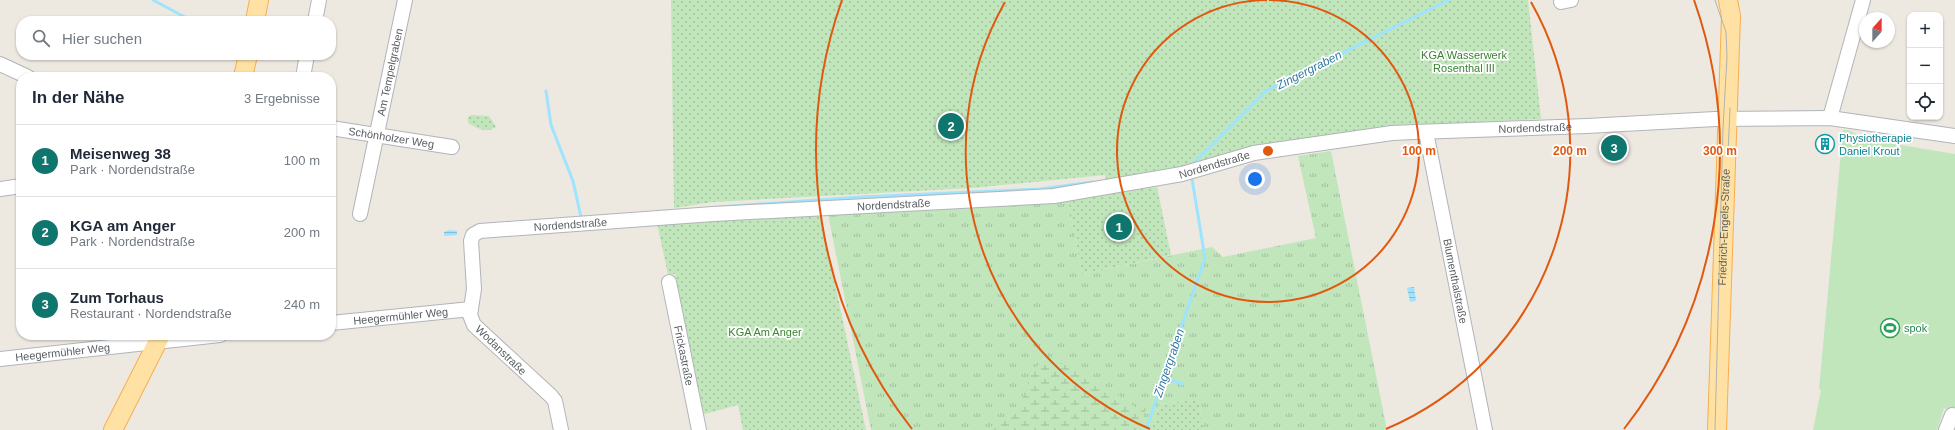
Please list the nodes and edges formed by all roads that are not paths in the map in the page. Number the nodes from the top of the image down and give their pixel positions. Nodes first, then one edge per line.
1 (259, 0) edge
2 (320, 0) edge
3 (405, 0) edge
4 (1728, 0) edge
5 (1863, 0) edge
6 (256, 16) edge
7 (316, 16) edge
8 (247, 60) edge
9 (307, 60) edge
10 (0, 64) edge
11 (17, 72) edge
12 (244, 72) edge
13 (304, 72) edge
14 (1830, 118) junction
15 (1727, 119) junction
16 (336, 129) edge
17 (1426, 132) junction
18 (377, 135) junction
19 (1955, 136) edge
20 (452, 147) dead end
21 (16, 187) edge
22 (0, 189) edge
23 (360, 214) dead end
24 (473, 235) joint
25 (669, 282) dead end
26 (471, 309) junction
27 (336, 322) edge
28 (144, 340) edge
29 (158, 340) edge
30 (0, 359) edge
31 (1953, 416) edge
32 (113, 430) edge
33 (561, 430) edge
34 (699, 430) edge
35 (1485, 430) edge
36 (1717, 430) edge
37 (1946, 430) edge

1 - 6 main road
2 - 7 street
3 - 18 street, Am Tempelgraben
4 - 15 main road, Friedrich-Engels-Straße
5 - 14 street
8 - 12 main road
9 - 13 street
10 - 11 street
14 - 15 street, Nordendstraße
14 - 19 street, Nordendstraße
15 - 17 street, Nordendstraße
15 - 36 main road, Friedrich-Engels-Straße
16 - 18 street, Schönholzer Weg
17 - 24 street, Nordendstraße
17 - 35 street, Blumenthalstraße
18 - 20 street, Schönholzer Weg
18 - 23 street, Am Tempelgraben
21 - 22 street
24 - 26 street, Wodanstraße
25 - 34 street, Frickastraße
26 - 27 street, Heegermühler Weg
26 - 33 street, Wodanstraße
28 - 30 street, Heegermühler Weg
29 - 32 main road
31 - 37 street

